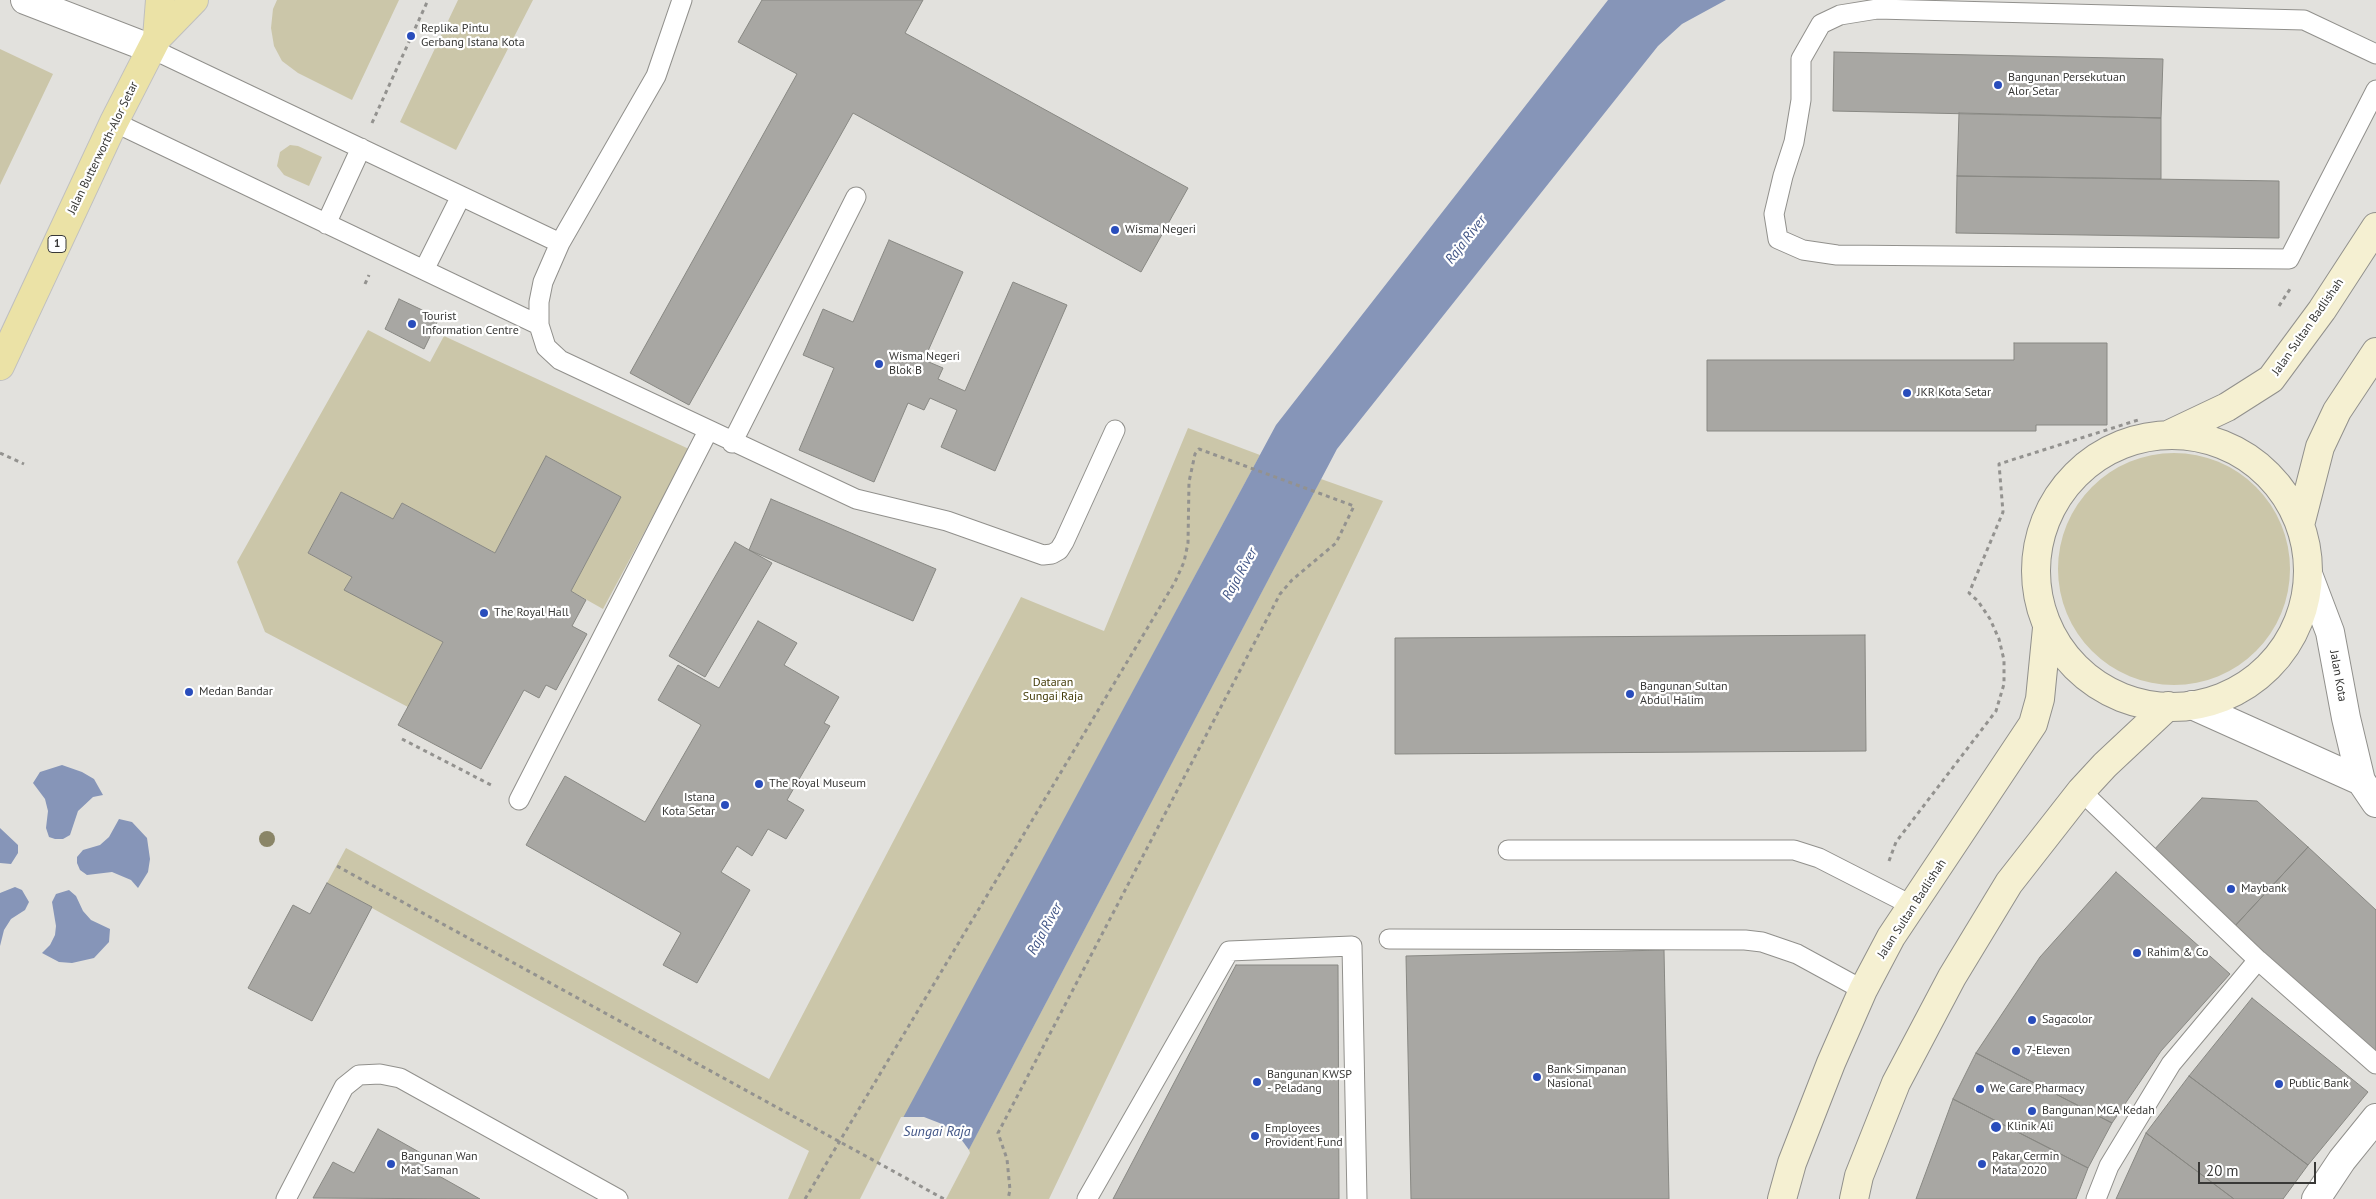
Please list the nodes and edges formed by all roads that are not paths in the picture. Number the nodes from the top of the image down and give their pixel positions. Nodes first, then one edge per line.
1 (25, 0) edge
2 (160, 0) edge
3 (194, 0) edge
4 (682, 0) edge
5 (154, 43) junction
6 (2376, 54) edge
7 (2376, 90) edge
8 (114, 122) junction
9 (361, 148) junction
10 (461, 196) junction
11 (856, 197) dead end
12 (326, 224) junction
13 (2376, 227) edge
14 (560, 243) junction
15 (424, 270) junction
16 (539, 325) junction
17 (2376, 352) edge
18 (0, 366) edge
19 (1115, 430) dead end
20 (708, 431) junction
21 (2168, 434) junction
22 (732, 443) junction
23 (2300, 525) junction
24 (2308, 574) junction
25 (2047, 628) junction
26 (2180, 706) junction
27 (2361, 781) junction
28 (2081, 791) junction
29 (519, 800) road end
30 (2376, 803) edge
31 (1508, 850) dead end
32 (1913, 906) junction
33 (1389, 939) dead end
34 (2258, 960) junction
35 (1863, 990) junction
36 (2376, 1064) edge
37 (2376, 1118) edge
38 (286, 1199) edge
39 (618, 1199) edge
40 (1087, 1199) edge
41 (1358, 1199) edge
42 (1782, 1199) edge
43 (1854, 1199) edge
44 (2096, 1199) edge
45 (2316, 1199) edge

1 - 5 street
2 - 5 main road, 1
3 - 5 main road, 1
4 - 14 lane
5 - 8 main road, Jalan Butterworth-Alor Setar / 1
5 - 9 lane
6 - 7 lane
8 - 12 lane
8 - 18 main road, Jalan Butterworth-Alor Setar / 1
9 - 10 lane
9 - 12 lane
10 - 14 lane
10 - 15 lane
11 - 22 lane
12 - 15 lane
13 - 21 main road, Jalan Sultan Badlishah
14 - 16 lane
15 - 16 lane
16 - 20 lane
17 - 23 main road
19 - 22 lane
20 - 22 lane
20 - 29 lane
21 - 23 main road
21 - 25 main road
23 - 24 main road
24 - 26 main road
24 - 27 street, Jalan Kota
25 - 26 main road
25 - 32 main road, Jalan Sultan Badlishah
26 - 27 street
26 - 28 main road
27 - 30 street, Jalan Kota
28 - 34 lane
28 - 43 main road
31 - 32 lane
32 - 35 main road, Jalan Sultan Badlishah
33 - 35 lane
34 - 36 lane
34 - 44 lane
35 - 42 main road, Jalan Sultan Badlishah
37 - 45 street
38 - 39 lane
40 - 41 lane

